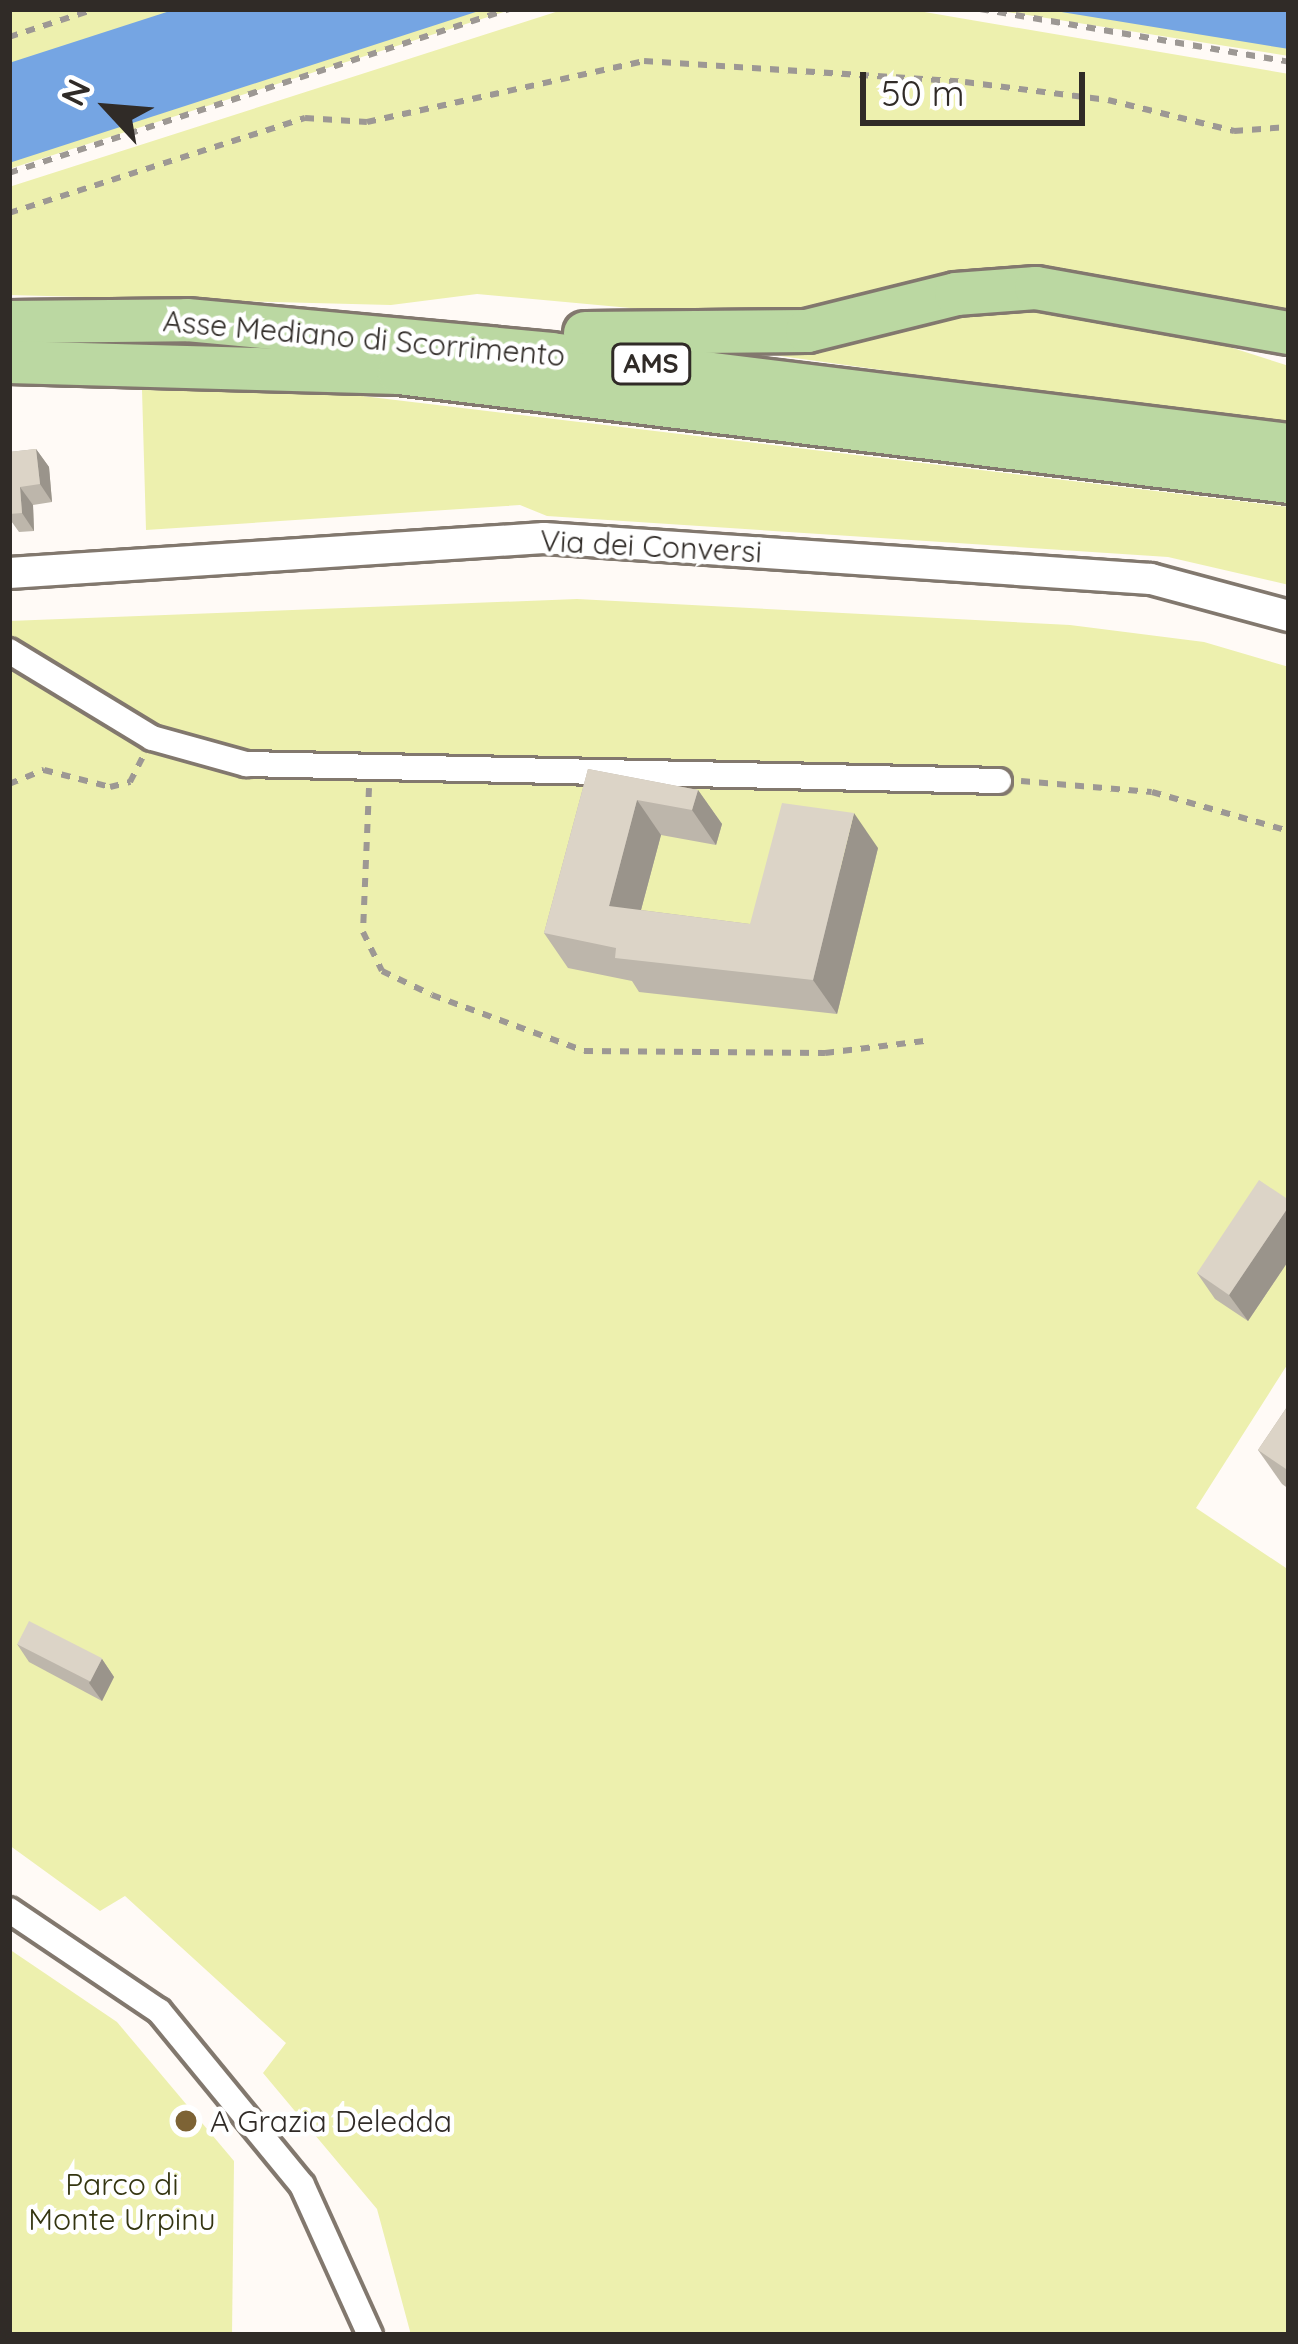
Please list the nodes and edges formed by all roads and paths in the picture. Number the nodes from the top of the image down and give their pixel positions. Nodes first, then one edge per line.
1 (94, 9) edge
2 (509, 9) edge
3 (980, 9) edge
4 (9, 37) edge
5 (1289, 62) edge
6 (1289, 127) edge
7 (9, 173) edge
8 (9, 213) edge
9 (9, 322) edge
10 (1289, 333) edge
11 (551, 354) junction
12 (9, 362) edge
13 (1289, 445) edge
14 (1289, 482) edge
15 (9, 573) edge
16 (1289, 616) edge
17 (9, 651) edge
18 (152, 738) junction
19 (369, 767) junction
20 (999, 781) joint
21 (9, 784) edge
22 (1289, 831) edge
23 (924, 1041) dead end
24 (9, 1910) edge
25 (370, 2335) edge

1 - 4 path
2 - 7 path
3 - 5 path
6 - 8 path
9 - 11 highway, Asse Mediano di Scorrimento / AMS
10 - 11 highway
11 - 13 highway, Asse Mediano di Scorrimento / AMS
12 - 14 highway, Asse Mediano di Scorrimento / AMS
15 - 16 street, Via dei Conversi
17 - 18 street
18 - 19 street
18 - 21 path
19 - 20 street
19 - 23 path
20 - 22 path
24 - 25 street

